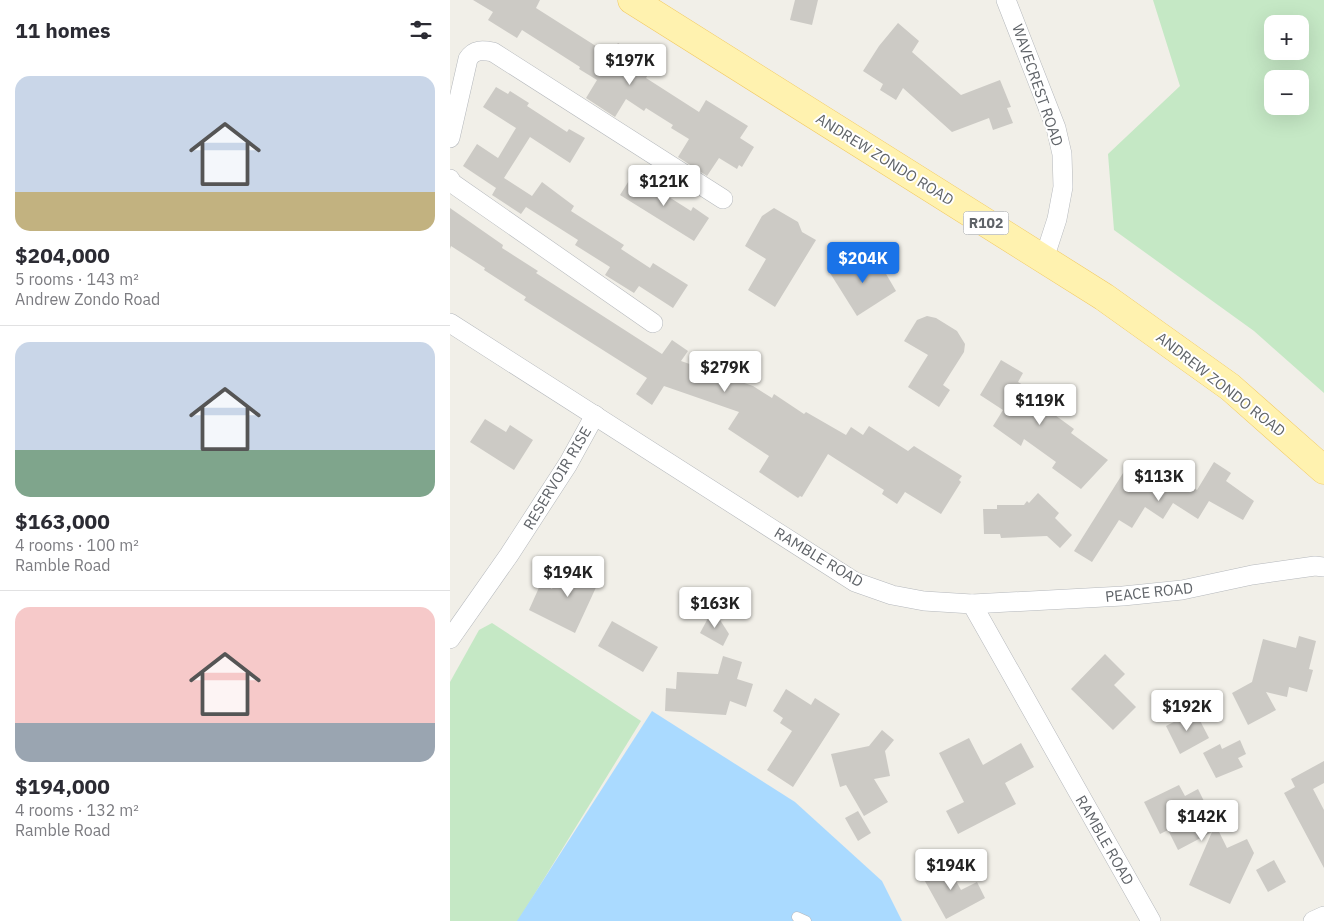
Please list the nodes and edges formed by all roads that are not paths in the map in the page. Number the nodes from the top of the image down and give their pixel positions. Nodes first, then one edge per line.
1 (632, 0) edge
2 (1006, 0) edge
3 (450, 138) edge
4 (450, 179) edge
5 (723, 199) dead end
6 (1044, 259) junction
7 (450, 323) edge
8 (653, 323) dead end
9 (595, 414) junction
10 (1324, 470) edge
11 (1324, 567) edge
12 (972, 604) junction
13 (450, 639) edge
14 (1324, 916) edge
15 (1151, 921) edge
16 (1313, 921) edge

1 - 6 main road, ANDREW ZONDO ROAD / R102
2 - 6 street, WAVECREST ROAD
3 - 5 street
4 - 8 street
6 - 10 main road, ANDREW ZONDO ROAD / R102
7 - 9 street, RAMBLE ROAD
9 - 12 street, RAMBLE ROAD
9 - 13 street, RESERVOIR RISE
11 - 12 street, PEACE ROAD
12 - 15 street, RAMBLE ROAD
14 - 16 street

